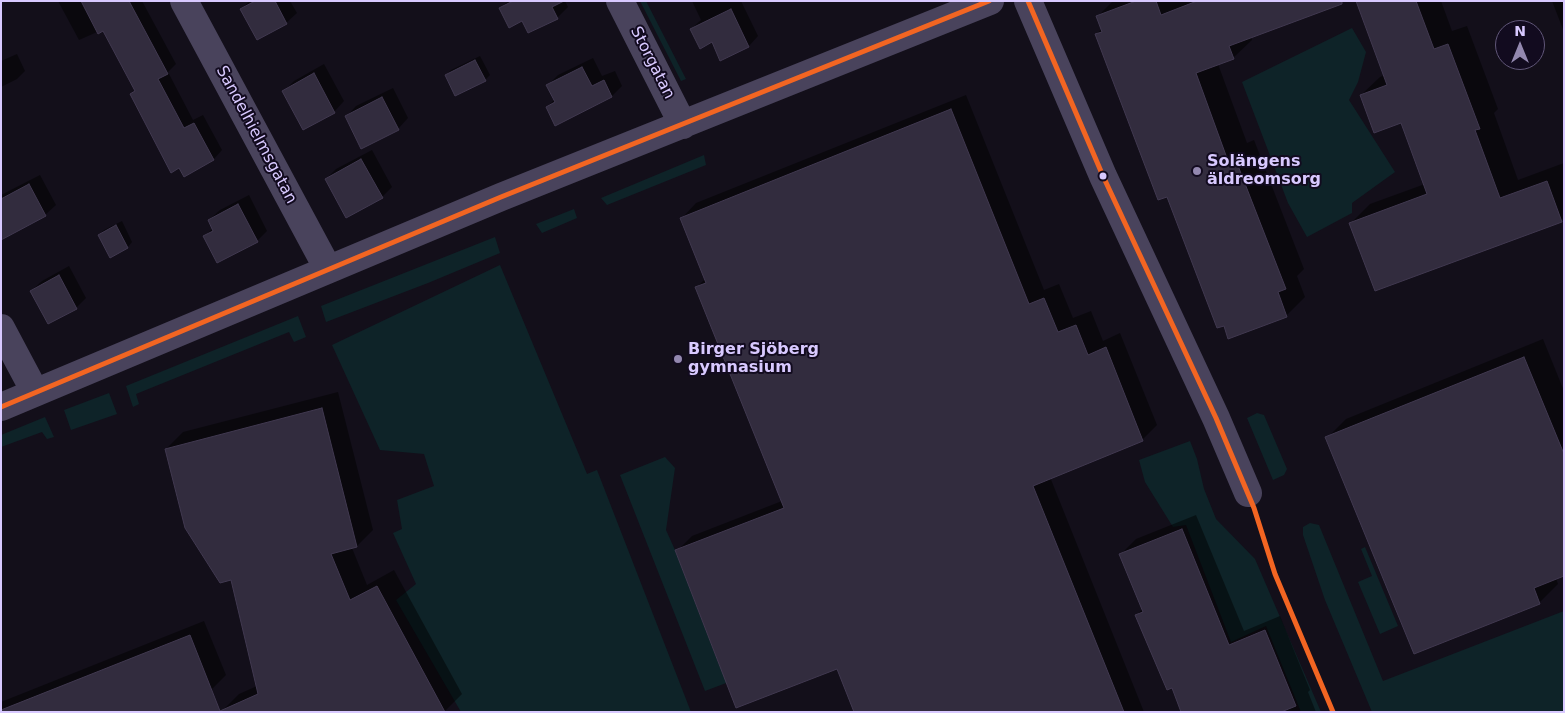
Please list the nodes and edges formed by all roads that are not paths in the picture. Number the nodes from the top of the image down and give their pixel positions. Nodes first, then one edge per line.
1 (184, 1) edge
2 (620, 1) edge
3 (990, 1) edge
4 (1028, 1) edge
5 (683, 125) junction
6 (328, 269) junction
7 (1, 328) edge
8 (35, 392) junction
9 (1, 407) edge
10 (1248, 493) dead end

1 - 6 street, Sandelhielmsgatan
2 - 5 street, Storgatan
3 - 5 street
4 - 10 street
5 - 6 street
6 - 8 street
7 - 8 street
8 - 9 street

